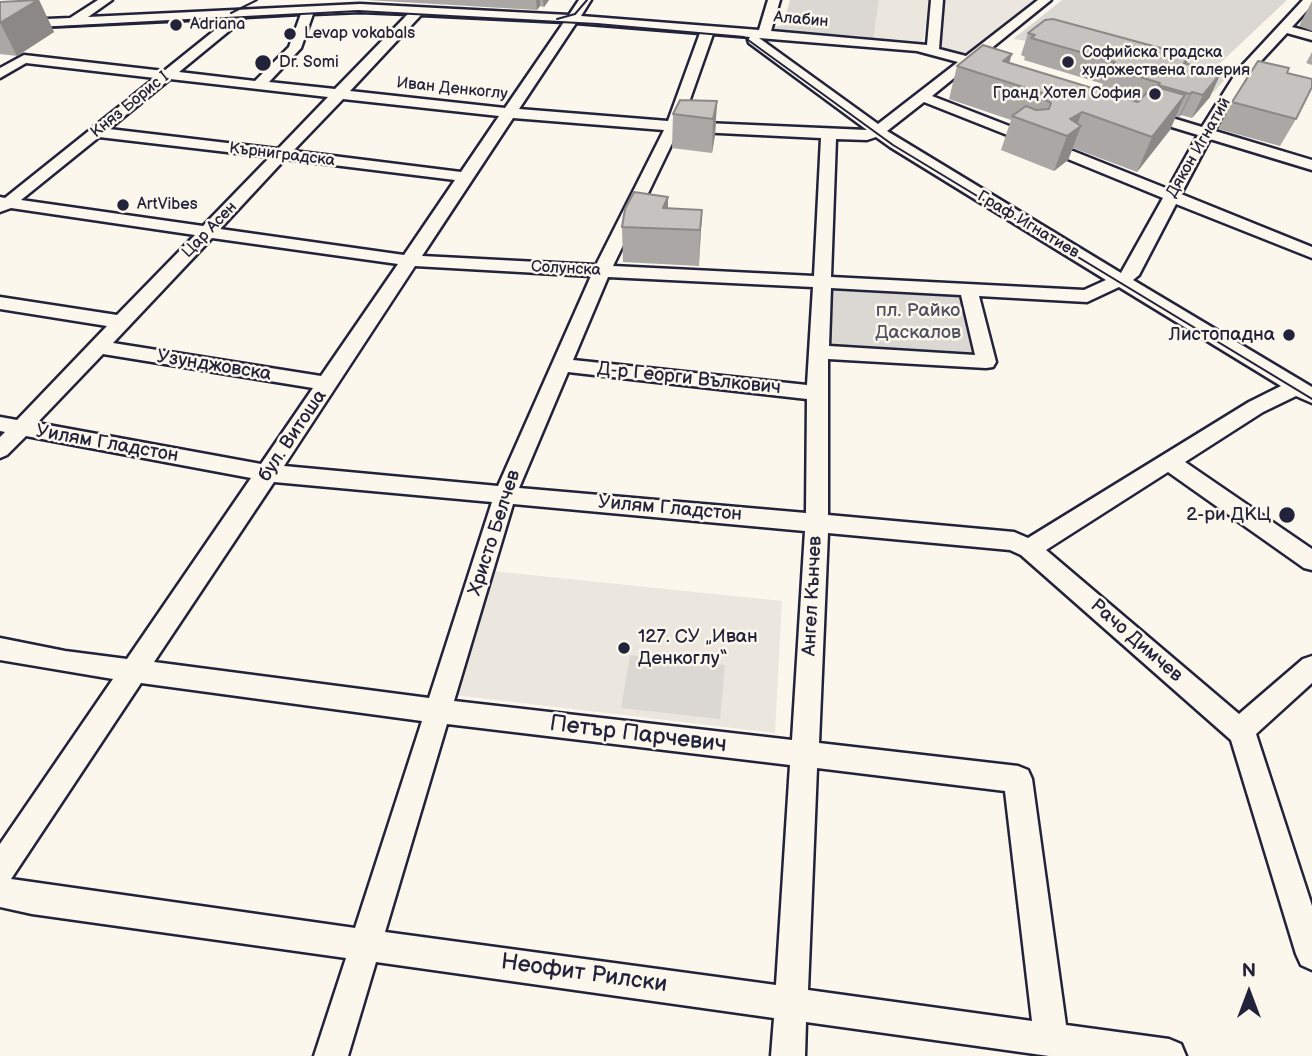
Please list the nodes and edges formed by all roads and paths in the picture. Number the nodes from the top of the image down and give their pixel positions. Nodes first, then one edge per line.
1 (106, 0) edge
2 (259, 0) edge
3 (585, 0) edge
4 (774, 0) edge
5 (937, 0) edge
6 (1045, 0) edge
7 (1310, 0) edge
8 (337, 4) edge
9 (309, 9) junction
10 (419, 10) junction
11 (243, 13) junction
12 (573, 19) junction
13 (72, 22) junction
14 (0, 25) edge
15 (1284, 27) junction
16 (708, 29) junction
17 (1312, 36) edge
18 (759, 37) junction
19 (933, 49) junction
20 (969, 60) junction
21 (1007, 72) edge
22 (0, 74) edge
23 (168, 75) junction
24 (258, 85) junction
25 (340, 94) junction
26 (923, 97) junction
27 (1126, 108) edge
28 (510, 113) junction
29 (673, 126) junction
30 (97, 132) junction
31 (877, 132) junction
32 (1206, 133) junction
33 (829, 135) junction
34 (1030, 139) edge
35 (1068, 154) edge
36 (282, 155) junction
37 (1312, 165) edge
38 (468, 177) junction
39 (1171, 196) junction
40 (3, 205) edge
41 (207, 233) junction
42 (1312, 253) edge
43 (411, 261) junction
44 (603, 271) junction
45 (1125, 277) junction
46 (822, 282) junction
47 (969, 290) junction
48 (0, 303) edge
49 (122, 322) junction
50 (99, 347) junction
51 (820, 352) junction
52 (562, 365) junction
53 (328, 384) junction
54 (1304, 391) edge
55 (817, 393) junction
56 (1256, 407) joint
57 (10, 426) edge
58 (0, 450) edge
59 (1169, 462) junction
60 (268, 473) junction
61 (505, 494) junction
62 (817, 523) junction
63 (1029, 549) junction
64 (1312, 561) edge
65 (0, 649) edge
66 (1312, 667) edge
67 (135, 671) junction
68 (440, 711) junction
69 (1242, 733) junction
70 (805, 754) junction
71 (0, 870) edge
72 (0, 892) edge
73 (365, 945) junction
74 (1312, 954) edge
75 (792, 1002) junction
76 (1051, 1039) junction
77 (331, 1056) edge
78 (788, 1056) edge
79 (1169, 1056) edge

1 - 13 street
2 - 11 street, Княз Борис I
3 - 12 street, бул. Витоша
4 - 18 street
5 - 19 street
6 - 20 street
7 - 15 street, Дякон Игнатий
8 - 9 street, Алабин
8 - 10 street, Алабин
9 - 11 street, Алабин
9 - 24 street
10 - 12 street, Алабин
10 - 25 street, Цар Асен
11 - 13 street, Алабин
11 - 23 street, Княз Борис I
12 - 16 street, Алабин
12 - 28 street, бул. Витоша
13 - 14 street, Алабин
15 - 17 street
15 - 32 street, Дякон Игнатий
16 - 18 street, Алабин
16 - 29 street, Христо Белчев
18 - 19 street, Алабин
18 - 31 street, Граф Игнатиев
19 - 20 street, Алабин
20 - 21 street, Алабин
20 - 26 street
22 - 23 street, Иван Денкоглу
23 - 24 street, Иван Денкоглу
23 - 30 street, Княз Борис I
24 - 25 street, Иван Денкоглу
25 - 28 street, Иван Денкоглу
25 - 36 street, Цар Асен
26 - 31 street
26 - 34 street
27 - 32 street
28 - 29 street, Иван Денкоглу
28 - 38 street, бул. Витоша
29 - 33 street, Иван Денкоглу
29 - 44 street, Христо Белчев
30 - 36 street, Кърниградска
30 - 40 street, Княз Борис I
31 - 33 street, Иван Денкоглу
31 - 45 street, Граф Игнатиев
32 - 37 street
32 - 39 street, Дякон Игнатий
33 - 46 street, Ангел Кънчев
35 - 39 street
36 - 38 street, Кърниградска
36 - 41 street, Цар Асен
38 - 43 street, бул. Витоша
39 - 42 street
39 - 45 street, Дякон Игнатий
40 - 41 street, Солунска
41 - 43 street, Солунска
41 - 49 street, Цар Асен
43 - 44 street, Солунска
43 - 53 street, бул. Витоша
44 - 46 street, Солунска
44 - 52 street, Христо Белчев
45 - 47 street, Солунска
45 - 54 street, Граф Игнатиев
46 - 47 street, Солунска
46 - 51 street, Ангел Кънчев
47 - 51 street
48 - 49 street
49 - 50 street, Цар Асен
50 - 53 street, Узунджовска
50 - 57 street, Цар Асен
51 - 55 street, Ангел Кънчев
52 - 55 street, Д-р Георги Вълкович
52 - 61 street, Христо Белчев
53 - 60 street, бул. Витоша
54 - 56 street
55 - 62 street, Ангел Кънчев
56 - 59 street
57 - 58 street, Цар Асен
57 - 60 street, Уилям Гладстон
59 - 63 street
59 - 64 street
60 - 61 street, Уилям Гладстон
60 - 67 street, бул. Витоша
61 - 62 street, Уилям Гладстон
61 - 68 street, Христо Белчев
62 - 63 street, Уилям Гладстон
62 - 70 street, Ангел Кънчев
63 - 69 street, Рачо Димчев
65 - 67 street, Петър Парчевич
66 - 69 street
67 - 68 street, Петър Парчевич
67 - 71 street, бул. Витоша
68 - 70 street, Петър Парчевич
68 - 73 street, Христо Белчев
69 - 74 street
70 - 75 street, Ангел Кънчев
70 - 76 street, Петър Парчевич
72 - 73 street, Неофит Рилски
73 - 75 street, Неофит Рилски
73 - 77 street, Христо Белчев
75 - 76 street, Неофит Рилски
75 - 78 street, Ангел Кънчев
76 - 79 street, Неофит Рилски

